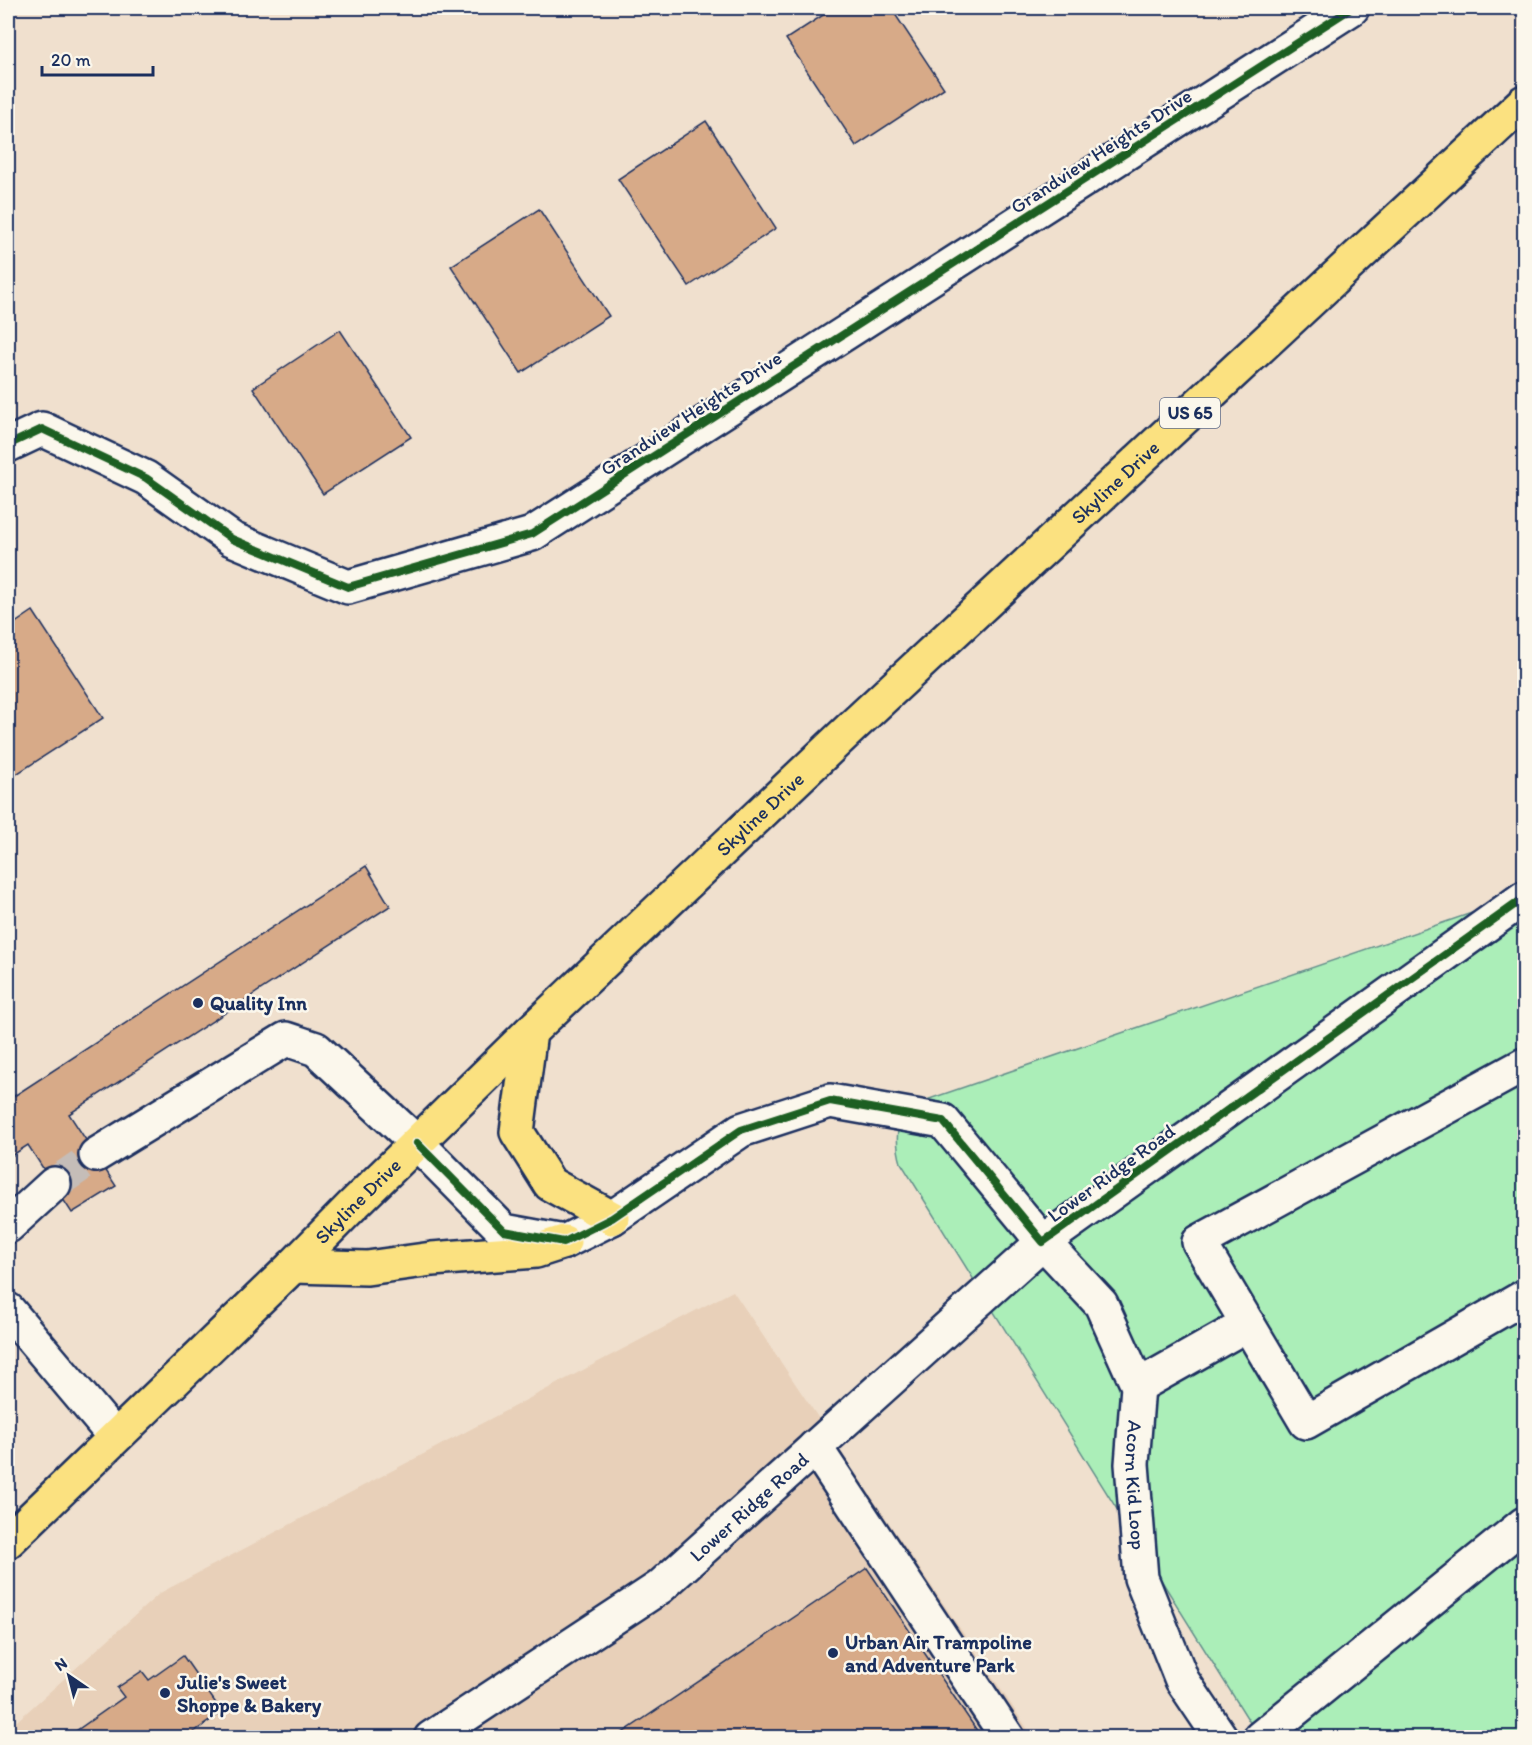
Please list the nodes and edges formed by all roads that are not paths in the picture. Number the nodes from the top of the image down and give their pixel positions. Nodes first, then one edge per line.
1 (1352, 8) edge
2 (1524, 102) edge
3 (8, 445) edge
4 (1524, 898) edge
5 (530, 1032) junction
6 (1524, 1065) edge
7 (417, 1143) junction
8 (96, 1155) tunnel mouth
9 (54, 1184) tunnel mouth
10 (612, 1218) junction
11 (8, 1226) edge
12 (564, 1242) junction
13 (1043, 1242) junction
14 (293, 1266) junction
15 (1524, 1297) edge
16 (8, 1310) edge
17 (1248, 1324) junction
18 (1138, 1386) junction
19 (115, 1437) junction
20 (815, 1448) junction
21 (1524, 1524) edge
22 (8, 1541) edge
23 (432, 1737) edge
24 (1008, 1737) edge
25 (1221, 1737) edge
26 (1260, 1737) edge

1 - 3 street, Grandview Heights Drive
2 - 5 highway, Skyline Drive / US 65
4 - 13 street, Lower Ridge Road
5 - 7 highway, Skyline Drive / US 65
5 - 10 highway
6 - 17 street
7 - 8 street
7 - 12 street
7 - 14 highway, Skyline Drive / US 65
9 - 11 street
10 - 12 street, Lower Ridge Road
10 - 13 street, Lower Ridge Road
12 - 14 highway
13 - 18 street, Acorn Kid Loop
13 - 20 street, Lower Ridge Road
14 - 19 highway, Skyline Drive / US 65
15 - 17 street
16 - 19 street
17 - 18 street
18 - 25 street, Acorn Kid Loop
19 - 22 highway, Skyline Drive / US 65
20 - 23 street, Lower Ridge Road
20 - 24 street
21 - 26 street

